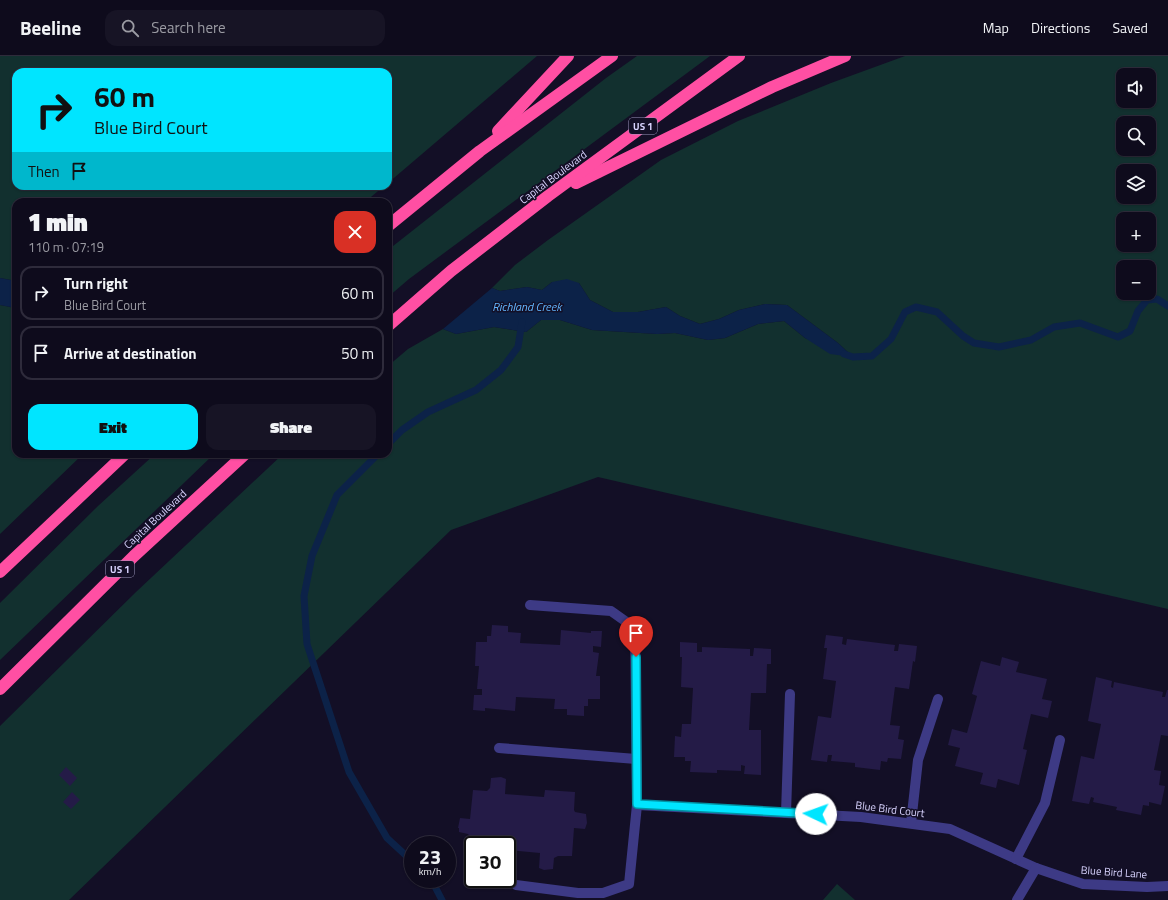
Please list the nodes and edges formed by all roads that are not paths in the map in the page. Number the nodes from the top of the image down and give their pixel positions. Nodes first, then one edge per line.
1 (568, 56) edge
2 (612, 56) edge
3 (739, 56) edge
4 (844, 56) edge
5 (480, 151) junction
6 (548, 196) junction
7 (392, 223) edge
8 (392, 323) edge
9 (121, 458) edge
10 (241, 458) edge
11 (0, 572) edge
12 (530, 606) dead end
13 (0, 689) edge
14 (790, 694) dead end
15 (938, 698) dead end
16 (1060, 740) dead end
17 (499, 748) dead end
18 (636, 758) junction
19 (637, 804) junction
20 (786, 812) junction
21 (911, 824) junction
22 (1016, 858) junction
23 (1036, 868) junction
24 (516, 885) dead end
25 (1168, 886) edge
26 (1017, 900) edge

1 - 5 highway
2 - 5 highway
3 - 6 highway, Capital Boulevard / US 1
4 - 6 highway
5 - 7 highway
6 - 8 highway, Capital Boulevard / US 1
9 - 11 highway
10 - 13 highway, Capital Boulevard / US 1
12 - 18 street
14 - 20 street
15 - 21 street
16 - 22 street
17 - 18 street
18 - 19 street
19 - 20 street, Blue Bird Court
19 - 24 street
20 - 21 street, Blue Bird Court
21 - 22 street, Blue Bird Court
22 - 23 street, Blue Bird Court
23 - 25 street, Blue Bird Lane
23 - 26 street

